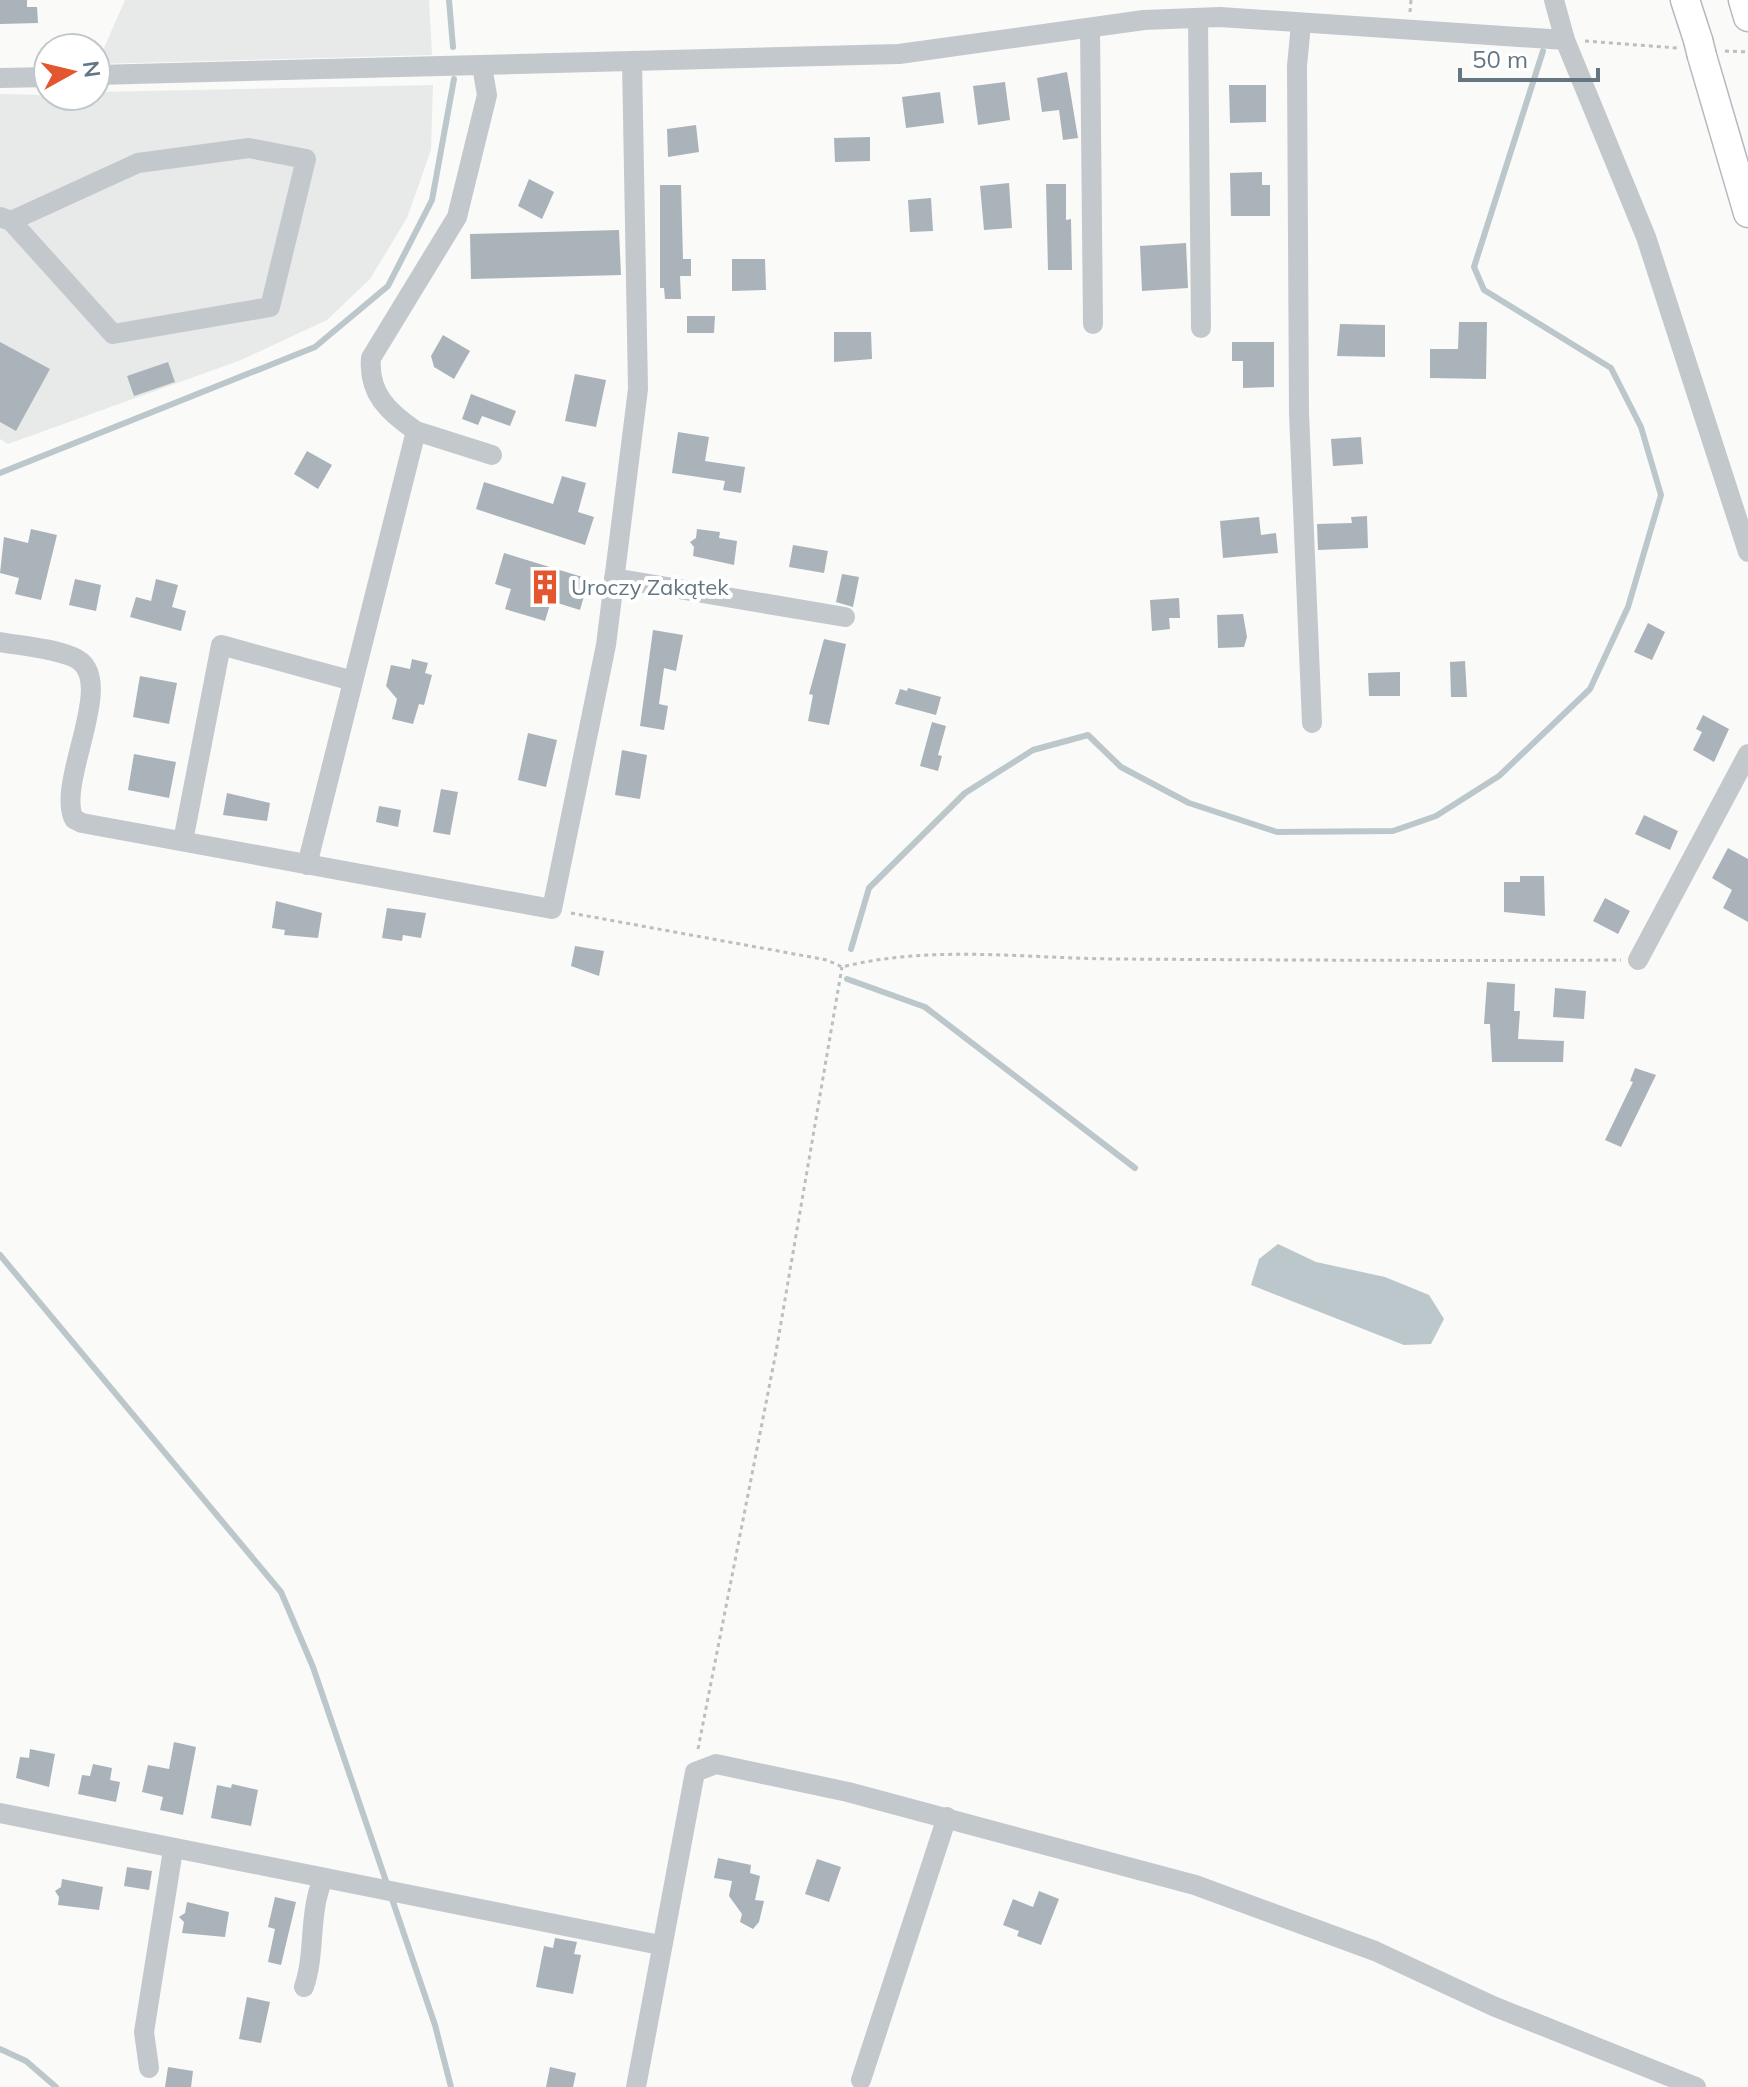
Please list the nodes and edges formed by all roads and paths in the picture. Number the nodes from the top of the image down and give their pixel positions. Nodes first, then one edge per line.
1 (1554, 0) edge
2 (1685, 0) edge
3 (1743, 0) edge
4 (1748, 17) edge
5 (1198, 18) junction
6 (1301, 24) junction
7 (1090, 28) junction
8 (1565, 40) junction
9 (1701, 49) junction
10 (1748, 52) edge
11 (632, 61) junction
12 (482, 66) junction
13 (112, 75) edge
14 (32, 77) edge
15 (0, 78) edge
16 (1748, 213) edge
17 (6, 219) edge
18 (1093, 324) dead end
19 (1201, 328) dead end
20 (416, 431) junction
21 (492, 455) dead end
22 (1748, 552) edge
23 (614, 578) junction
24 (845, 617) dead end
25 (0, 642) edge
26 (353, 681) junction
27 (1312, 723) dead end
28 (1748, 754) edge
29 (183, 841) junction
30 (307, 865) junction
31 (552, 909) junction
32 (1638, 960) joint
33 (842, 967) junction
34 (695, 1772) junction
35 (0, 1813) edge
36 (947, 1817) junction
37 (173, 1850) junction
38 (323, 1879) junction
39 (660, 1945) junction
40 (304, 1987) dead end
41 (149, 2068) dead end
42 (861, 2080) dead end
43 (636, 2087) edge
44 (1696, 2087) edge

1 - 8 street
2 - 9 highway
3 - 4 highway
5 - 6 street
5 - 7 street
5 - 19 street
6 - 8 street
6 - 27 street
7 - 11 street
7 - 18 street
8 - 9 path
8 - 22 street
9 - 10 path
9 - 16 highway
11 - 12 street
11 - 23 street
12 - 13 street
12 - 20 street
14 - 15 street
17 - 17 street
20 - 21 street
20 - 26 street
23 - 24 street
23 - 31 street
25 - 29 street
26 - 29 street
26 - 30 street
28 - 32 street
29 - 30 street
30 - 31 street
31 - 33 path
32 - 33 path
33 - 34 path
34 - 36 street
34 - 39 street
35 - 37 street
36 - 42 street
36 - 44 street
37 - 38 street
37 - 41 street
38 - 39 street
38 - 40 street
39 - 43 street

